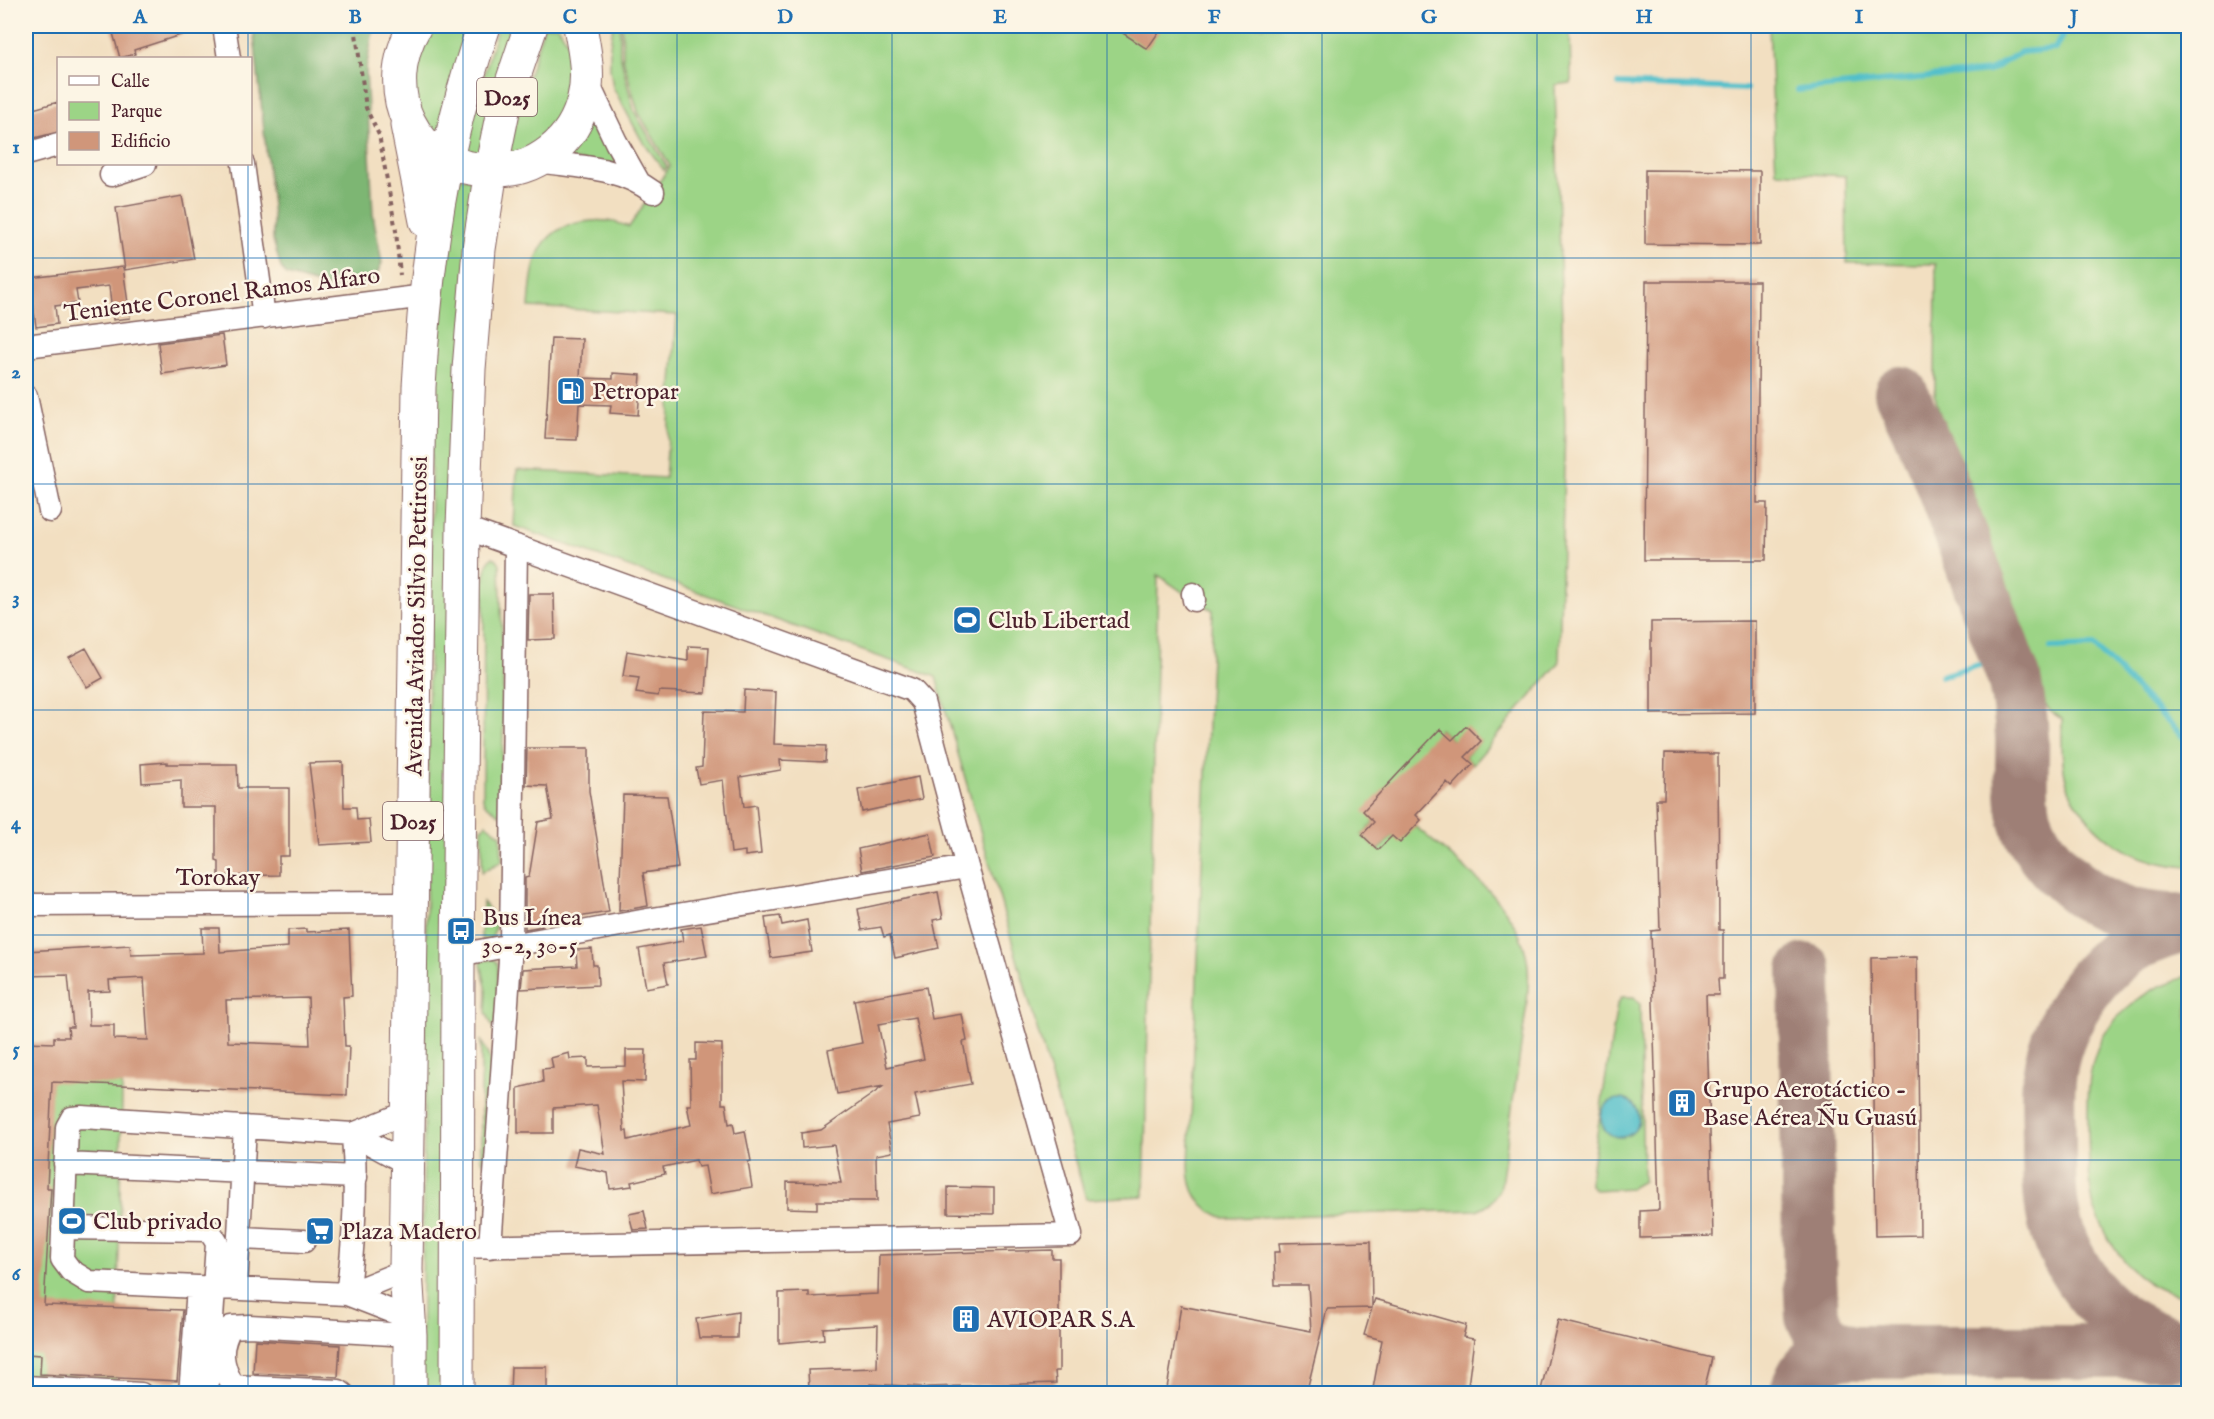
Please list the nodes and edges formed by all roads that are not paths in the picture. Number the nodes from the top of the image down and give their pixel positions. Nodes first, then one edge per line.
1 (224, 26) edge
2 (406, 26) edge
3 (415, 26) edge
4 (484, 26) edge
5 (531, 26) edge
6 (571, 26) edge
7 (580, 26) edge
8 (229, 57) edge
9 (400, 60) junction
10 (586, 70) junction
11 (403, 110) junction
12 (57, 145) edge
13 (26, 154) edge
14 (445, 159) junction
15 (533, 163) junction
16 (142, 165) edge
17 (243, 165) edge
18 (491, 171) junction
19 (111, 175) dead end
20 (479, 249) junction
21 (430, 250) junction
22 (414, 298) junction
23 (264, 317) junction
24 (26, 346) edge
25 (26, 396) edge
26 (50, 511) dead end
27 (463, 527) junction
28 (516, 546) junction
29 (967, 867) junction
30 (411, 903) junction
31 (26, 905) edge
32 (511, 945) junction
33 (458, 955) junction
34 (408, 1112) junction
35 (245, 1127) junction
36 (353, 1134) junction
37 (65, 1164) junction
38 (408, 1164) junction
39 (243, 1173) junction
40 (356, 1177) junction
41 (63, 1228) junction
42 (240, 1238) junction
43 (304, 1241) dead end
44 (474, 1247) junction
45 (406, 1270) junction
46 (216, 1289) junction
47 (347, 1294) junction
48 (409, 1327) junction
49 (26, 1387) edge
50 (141, 1394) edge
51 (190, 1394) edge
52 (207, 1394) edge
53 (343, 1394) edge
54 (410, 1394) edge
55 (457, 1394) edge

1 - 8 street
2 - 9 street
3 - 9 highway
4 - 14 highway, Avenida Aviador Silvio Pettirossi / D025
5 - 18 highway, Avenida Aviador Silvio Pettirossi / D025
6 - 10 highway
7 - 10 highway
9 - 11 highway
10 - 15 highway
10 - 15 street
11 - 14 highway
11 - 21 highway
12 - 13 street
14 - 18 highway
14 - 21 highway, Avenida Aviador Silvio Pettirossi / D025
15 - 18 highway
15 - 20 highway
16 - 19 street
17 - 23 street
18 - 20 highway, Avenida Aviador Silvio Pettirossi / D025
20 - 27 highway, Avenida Aviador Silvio Pettirossi / D025
21 - 22 highway, Avenida Aviador Silvio Pettirossi / D025
22 - 23 street, Teniente Coronel Ramos Alfaro
22 - 30 highway, Avenida Aviador Silvio Pettirossi / D025
23 - 24 street, Teniente Coronel Ramos Alfaro
25 - 26 street
27 - 28 street
27 - 33 highway, Avenida Aviador Silvio Pettirossi / D025
28 - 29 street
28 - 32 street
29 - 32 street
29 - 44 street
30 - 31 street, Torokay
30 - 34 highway, Avenida Aviador Silvio Pettirossi / D025
32 - 33 street
32 - 44 street
33 - 44 highway, Avenida Aviador Silvio Pettirossi / D025
34 - 36 street
34 - 38 highway, Avenida Aviador Silvio Pettirossi / D025
35 - 36 street
35 - 37 street
35 - 39 street
36 - 38 street
36 - 40 street
37 - 39 street
37 - 41 street
38 - 45 highway, Avenida Aviador Silvio Pettirossi / D025
39 - 40 street
39 - 42 street
40 - 47 street
41 - 46 street
41 - 46 street
42 - 43 street
42 - 46 street
44 - 55 highway, Avenida Aviador Silvio Pettirossi / D025
45 - 47 street
45 - 48 highway, Avenida Aviador Silvio Pettirossi / D025
46 - 47 street
46 - 51 street
46 - 52 street
47 - 48 street
48 - 53 street
48 - 54 highway, Avenida Aviador Silvio Pettirossi / D025
49 - 50 street

